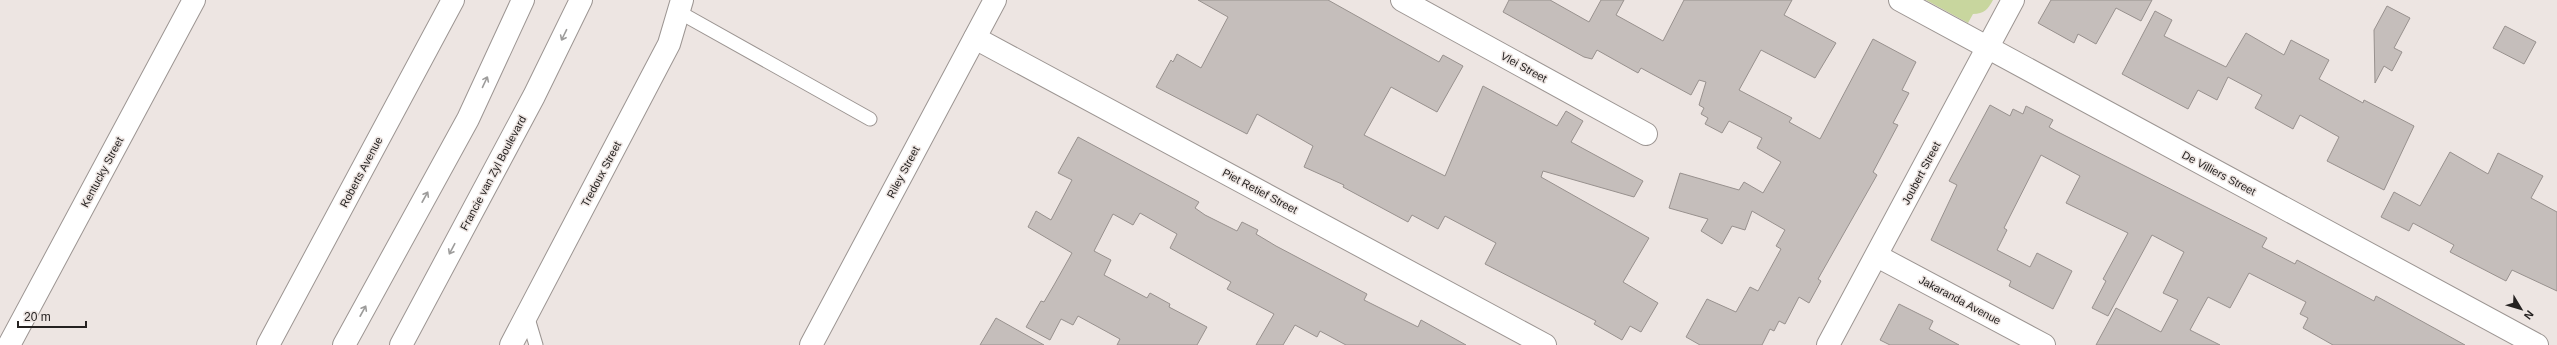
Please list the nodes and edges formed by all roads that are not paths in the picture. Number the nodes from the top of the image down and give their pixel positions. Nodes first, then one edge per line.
1 (194, 0) edge
2 (454, 0) edge
3 (523, 0) edge
4 (581, 0) edge
5 (995, 0) edge
6 (1402, 0) edge
7 (1900, 0) edge
8 (2013, 0) edge
9 (680, 6) edge
10 (975, 38) junction
11 (1988, 47) junction
12 (870, 119) dead end
13 (1646, 134) dead end
14 (1877, 256) junction
15 (527, 315) junction
16 (9, 345) edge
17 (268, 345) edge
18 (344, 345) edge
19 (401, 345) edge
20 (511, 345) edge
21 (536, 345) edge
22 (811, 345) edge
23 (1545, 345) edge
24 (1828, 345) edge
25 (2044, 345) edge
26 (2537, 345) edge

1 - 16 street, Kentucky Street
2 - 17 street, Roberts Avenue
18 -> 3 street
4 -> 19 street, Francie van Zyl Boulevard
5 - 10 street, Riley Street
6 - 13 street, Vlei Street
7 - 11 street, De Villiers Street
8 - 11 street, Joubert Street
9 - 12 lane
9 - 15 street, Tredoux Street
10 - 22 street, Riley Street
10 - 23 street, Piet Retief Street
11 - 14 street, Joubert Street
11 - 26 street, De Villiers Street
14 - 24 street, Joubert Street
14 - 25 street, Jakaranda Avenue
15 - 20 street, Tredoux Street
15 - 21 lane

